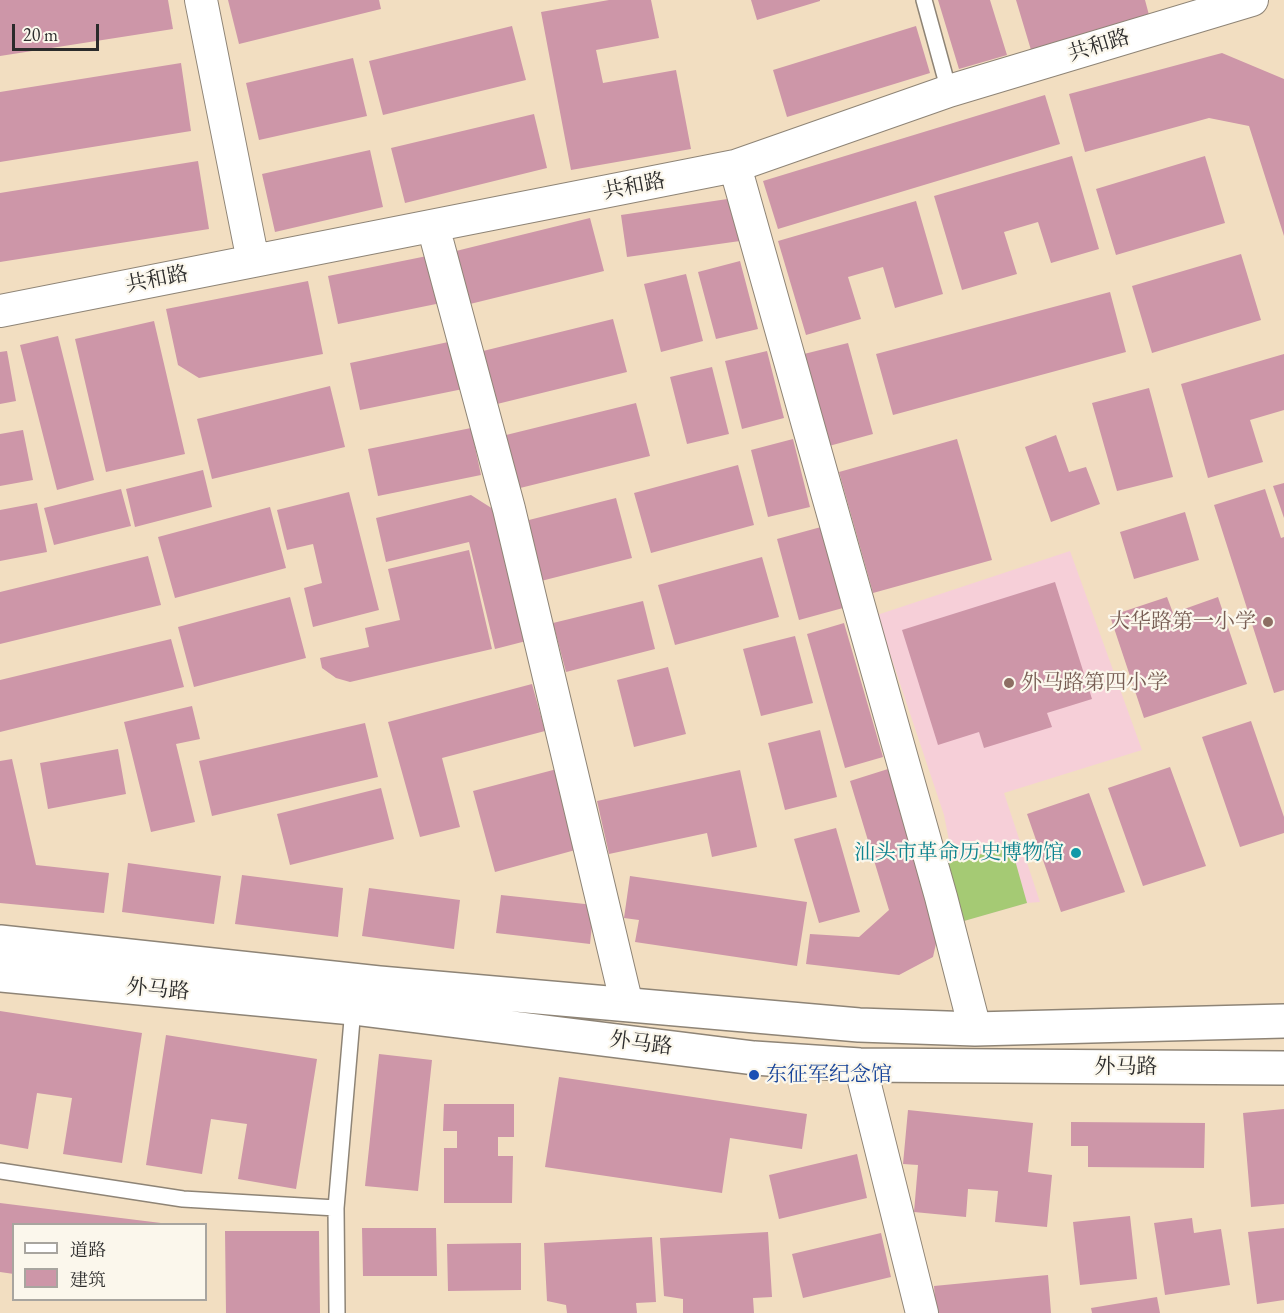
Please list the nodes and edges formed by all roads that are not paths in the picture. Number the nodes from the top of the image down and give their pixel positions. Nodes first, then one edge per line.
1 (201, 0) edge
2 (924, 0) edge
3 (1252, 0) edge
4 (949, 91) junction
5 (735, 166) junction
6 (434, 226) junction
7 (253, 261) junction
8 (0, 311) edge
9 (0, 942) edge
10 (0, 975) edge
11 (627, 1005) junction
12 (353, 1008) junction
13 (1284, 1021) edge
14 (975, 1029) junction
15 (860, 1065) junction
16 (1284, 1068) edge
17 (0, 1171) edge
18 (336, 1208) junction
19 (337, 1313) edge
20 (921, 1313) edge

1 - 7 street
2 - 4 lane
3 - 4 street, 共和路
4 - 5 street, 共和路
5 - 6 street, 共和路
5 - 14 street
6 - 7 street, 共和路
6 - 11 street
7 - 8 street, 共和路
9 - 11 street, 外马路
10 - 12 street, 外马路
11 - 14 street, 外马路
12 - 15 street, 外马路
12 - 18 lane
13 - 14 street, 外马路
15 - 16 street, 外马路
15 - 20 street
17 - 18 lane
18 - 19 lane

